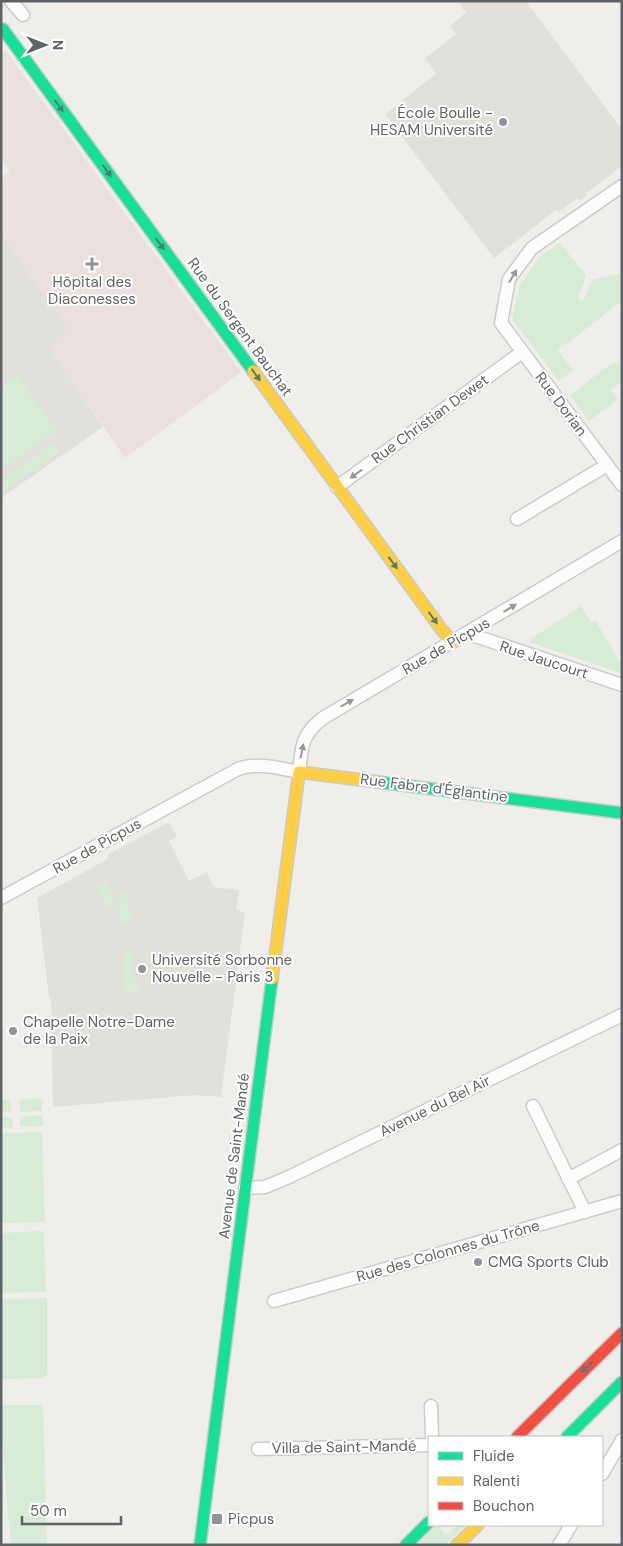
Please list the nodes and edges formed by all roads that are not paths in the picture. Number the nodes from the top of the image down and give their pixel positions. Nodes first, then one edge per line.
1 (11, 1) edge
2 (24, 15) dead end
3 (2, 30) edge
4 (622, 186) edge
5 (522, 352) junction
6 (607, 465) junction
7 (622, 484) edge
8 (338, 487) junction
9 (517, 519) dead end
10 (622, 542) edge
11 (466, 634) junction
12 (453, 642) junction
13 (622, 685) edge
14 (246, 766) joint
15 (299, 772) junction
16 (622, 812) edge
17 (1, 898) edge
18 (622, 1015) edge
19 (533, 1106) dead end
20 (622, 1150) edge
21 (568, 1179) junction
22 (245, 1188) junction
23 (622, 1201) edge
24 (584, 1212) junction
25 (274, 1301) dead end
26 (622, 1333) edge
27 (622, 1382) edge
28 (431, 1406) dead end
29 (432, 1436) edge
30 (518, 1436) edge
31 (568, 1436) edge
32 (622, 1440) edge
33 (428, 1445) edge
34 (258, 1449) dead end
35 (603, 1472) edge
36 (428, 1523) edge
37 (477, 1526) edge
38 (570, 1526) edge
39 (200, 1545) edge
40 (406, 1545) edge
41 (457, 1545) edge
42 (559, 1545) edge

1 - 2 street
3 -> 8 street, Rue du Sergent Bauchat
5 -> 4 street, Rue Dorian
5 - 6 street, Rue Dorian
5 -> 8 street, Rue Christian Dewet
6 - 7 street, Rue Dorian
6 - 9 street
8 -> 12 street, Rue du Sergent Bauchat
11 -> 10 street, Rue de Picpus
11 - 12 street, Rue de Picpus
11 - 13 street, Rue Jaucourt
15 -> 12 street, Rue de Picpus
14 - 15 street, Rue Fabre d'Églantine
14 - 17 street, Rue de Picpus
15 - 16 street, Rue Fabre d'Églantine
15 - 22 street, Avenue de Saint-Mandé
18 - 22 street, Avenue du Bel Air
19 - 21 street
20 - 21 street
21 - 24 street
22 - 39 street, Avenue de Saint-Mandé
23 - 24 street, Rue des Colonnes du Trône
24 - 25 street, Rue des Colonnes du Trône
26 -> 30 street
27 - 31 street
28 - 29 street, Villa de Saint-Mandé
32 - 35 street
33 - 34 street, Villa de Saint-Mandé
36 - 40 street
37 - 41 street
38 - 42 street

